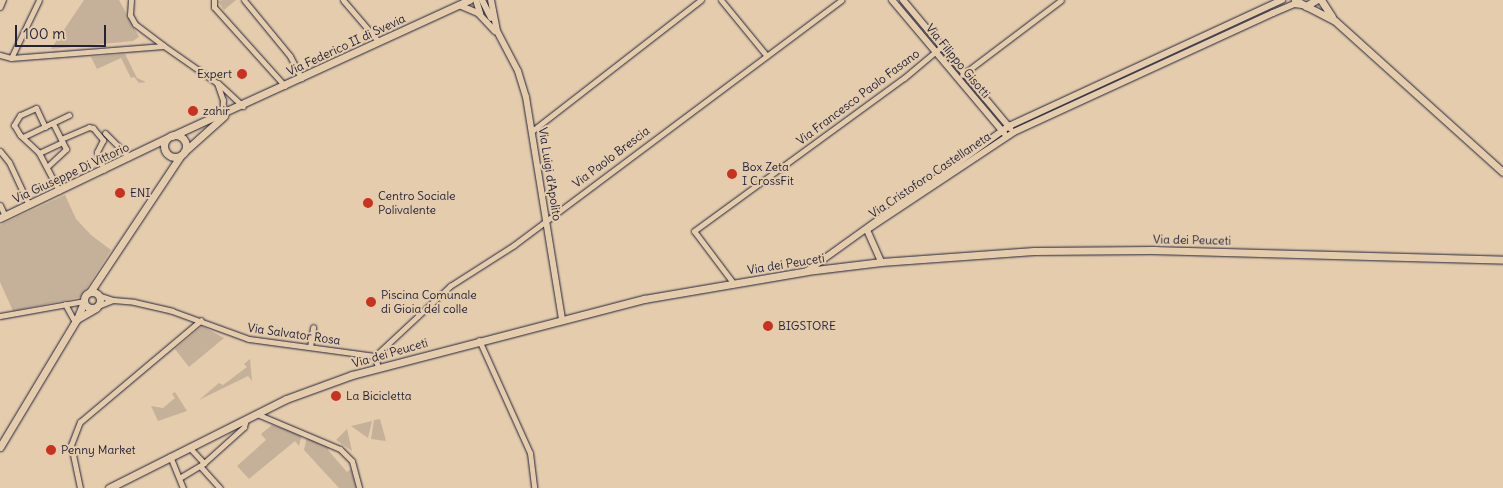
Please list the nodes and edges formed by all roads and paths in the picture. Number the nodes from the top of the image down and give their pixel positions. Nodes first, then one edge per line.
1 (3, 0) edge
2 (39, 0) edge
3 (132, 0) edge
4 (214, 0) edge
5 (244, 0) edge
6 (343, 0) edge
7 (469, 0) edge
8 (476, 0) edge
9 (482, 0) edge
10 (491, 0) edge
11 (700, 0) edge
12 (721, 0) edge
13 (841, 0) edge
14 (892, 0) edge
15 (903, 0) edge
16 (1061, 0) edge
17 (1282, 0) edge
18 (1295, 0) edge
19 (1316, 0) edge
20 (1321, 0) edge
21 (459, 5) junction
22 (1304, 5) junction
23 (0, 6) edge
24 (486, 20) junction
25 (494, 20) junction
26 (1334, 20) junction
27 (500, 38) junction
28 (379, 42) junction
29 (164, 46) junction
30 (942, 46) junction
31 (936, 52) junction
32 (0, 54) edge
33 (766, 55) junction
34 (11, 58) junction
35 (964, 73) junction
36 (958, 78) junction
37 (302, 79) junction
38 (217, 83) junction
39 (286, 86) junction
40 (243, 106) junction
41 (233, 110) junction
42 (222, 114) junction
43 (69, 115) dead end
44 (54, 122) junction
45 (45, 126) junction
46 (1009, 126) junction
47 (532, 131) junction
48 (1002, 131) junction
49 (1014, 132) junction
50 (105, 133) dead end
51 (23, 137) junction
52 (170, 137) junction
53 (1007, 137) junction
54 (62, 140) junction
55 (151, 148) junction
56 (0, 151) edge
57 (39, 153) junction
58 (166, 153) junction
59 (182, 154) junction
60 (129, 158) junction
61 (48, 166) junction
62 (104, 170) junction
63 (1503, 172) edge
64 (163, 179) junction
65 (59, 191) junction
66 (0, 205) edge
67 (29, 205) junction
68 (3, 217) edge
69 (546, 220) junction
70 (866, 230) junction
71 (1503, 260) edge
72 (881, 262) junction
73 (807, 271) junction
74 (101, 278) junction
75 (734, 284) junction
76 (90, 292) junction
77 (99, 295) junction
78 (114, 300) junction
79 (84, 302) junction
80 (65, 304) junction
81 (97, 307) junction
82 (0, 316) edge
83 (76, 320) junction
84 (201, 320) junction
85 (562, 320) junction
86 (313, 327) dead end
87 (479, 340) junction
88 (310, 347) junction
89 (375, 356) junction
90 (378, 368) junction
91 (257, 414) junction
92 (246, 419) junction
93 (0, 447) edge
94 (189, 447) junction
95 (170, 456) junction
96 (202, 464) junction
97 (181, 476) junction
98 (80, 488) edge
99 (109, 488) edge
100 (184, 488) edge
101 (220, 488) edge
102 (359, 488) edge
103 (534, 488) edge

1 - 23 street
2 - 34 street
3 - 29 street
4 - 39 street
5 - 37 street
6 - 28 street
7 - 21 main road, Via Federico II di Svevia
8 - 24 street
9 - 25 street
10 - 25 street, Via Luigi d'Apolito
11 - 47 street
12 - 33 street
13 - 33 street, Via Paolo Brescia
14 - 31 street, Via Filippo Gisotti
15 - 30 street, Via Filippo Gisotti
16 - 35 street
17 - 46 street, Via Cristoforo Castellaneta
18 - 22 main road
19 - 22 main road
20 - 26 main road
21 - 24 street, Via Luigi d'Apolito
21 - 28 main road, Via Federico II di Svevia
22 - 26 main road
22 - 49 street, Via Cristoforo Castellaneta
24 - 27 street, Via Luigi d'Apolito
25 - 27 street, Via Luigi d'Apolito
26 - 63 main road
27 - 47 street, Via Luigi d'Apolito
28 - 37 main road, Via Federico II di Svevia
29 - 34 street
29 - 38 street
30 - 31 street, Via Francesco Paolo Fasano
30 - 35 street, Via Filippo Gisotti
31 - 36 street, Via Filippo Gisotti
31 - 75 street, Via Francesco Paolo Fasano
32 - 34 street
33 - 69 street, Via Paolo Brescia
35 - 36 street
35 - 46 street, Via Filippo Gisotti
36 - 48 street, Via Filippo Gisotti
37 - 39 main road, Via Federico II di Svevia
38 - 40 street
38 - 42 street
39 - 40 main road, Via Federico II di Svevia
40 - 41 main road, Via Federico II di Svevia
41 - 42 main road, Via Federico II di Svevia
41 - 59 main road, Via Federico II di Svevia
42 - 52 main road, Via Federico II di Svevia
43 - 44 street
44 - 45 street
44 - 54 street
45 - 51 street
45 - 51 street
46 - 48 street, Via Cristoforo Castellaneta
46 - 49 street, Via Filippo Gisotti
47 - 69 street, Via Luigi d'Apolito
48 - 53 street, Via Filippo Gisotti
48 - 70 street, Via Cristoforo Castellaneta
49 - 53 street, Via Cristoforo Castellaneta
50 - 60 street
51 - 57 street
52 - 55 main road, Via Giuseppe Di Vittorio
52 - 58 main road
52 - 59 main road
53 - 70 street, Via Cristoforo Castellaneta
54 - 57 street
54 - 61 street
54 - 62 street
55 - 58 main road
55 - 60 main road, Via Giuseppe Di Vittorio
56 - 67 street
57 - 61 street
58 - 59 main road
58 - 64 main road, Via Federico II di Svevia
59 - 64 main road, Via Federico II di Svevia
60 - 62 main road, Via Giuseppe Di Vittorio
61 - 65 street
62 - 65 main road, Via Giuseppe Di Vittorio
64 - 74 main road, Via Federico II di Svevia
65 - 67 main road, Via Giuseppe Di Vittorio
66 - 68 street
67 - 68 main road, Via Giuseppe Di Vittorio
69 - 85 street, Via Luigi d'Apolito
69 - 89 street, Via Paolo Brescia
70 - 72 street
70 - 73 street
71 - 72 main road, Via dei Peuceti
72 - 73 main road, Via dei Peuceti
73 - 75 main road, Via dei Peuceti
74 - 76 main road, Via Federico II di Svevia
74 - 77 main road
75 - 85 main road, Via dei Peuceti
76 - 77 main road
76 - 79 main road, Via Federico II di Svevia
77 - 78 street, Via Salvator Rosa
77 - 81 main road
78 - 81 street
78 - 84 street, Via Salvator Rosa
79 - 80 street
79 - 81 main road
79 - 83 main road, Via Federico II di Svevia
80 - 82 street
80 - 83 street
81 - 83 main road
83 - 93 main road
84 - 88 street, Via Salvator Rosa
84 - 98 street
85 - 87 main road, Via dei Peuceti
86 - 88 street
87 - 90 main road, Via dei Peuceti
87 - 103 street
88 - 89 street, Via Salvator Rosa
89 - 90 street
90 - 91 main road, Via dei Peuceti
91 - 92 main road, Via dei Peuceti
91 - 102 street
92 - 94 main road, Via dei Peuceti
92 - 96 street
94 - 95 main road, Via dei Peuceti
94 - 96 street
95 - 97 street
95 - 99 main road, Via dei Peuceti
96 - 97 street
96 - 101 street
97 - 100 street

